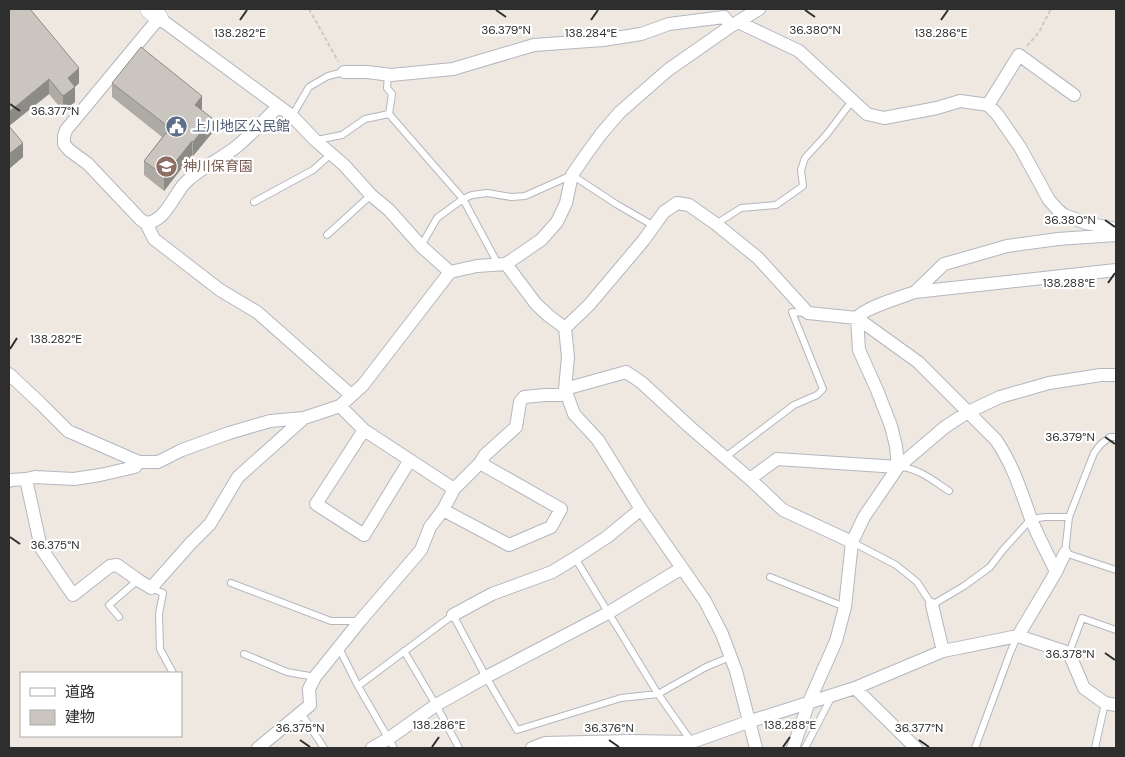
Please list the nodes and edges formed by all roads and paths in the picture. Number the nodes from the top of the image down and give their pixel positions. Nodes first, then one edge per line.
1 (309, 9) edge
2 (759, 9) edge
3 (1051, 9) edge
4 (154, 14) edge
5 (735, 24) junction
6 (1019, 55) junction
7 (344, 72) junction
8 (388, 75) junction
9 (1074, 95) dead end
10 (852, 101) junction
11 (988, 106) junction
12 (278, 107) junction
13 (389, 114) junction
14 (292, 116) junction
15 (315, 140) junction
16 (331, 154) junction
17 (572, 175) junction
18 (371, 195) junction
19 (463, 199) junction
20 (254, 202) dead end
21 (146, 223) junction
22 (716, 224) junction
23 (654, 226) junction
24 (1116, 229) edge
25 (327, 235) dead end
26 (1116, 235) edge
27 (421, 246) junction
28 (502, 264) junction
29 (1116, 270) edge
30 (450, 272) junction
31 (915, 292) junction
32 (808, 313) junction
33 (857, 318) junction
34 (565, 328) junction
35 (9, 374) edge
36 (1116, 375) edge
37 (566, 392) junction
38 (351, 395) junction
39 (340, 406) junction
40 (968, 412) junction
41 (304, 418) junction
42 (364, 430) junction
43 (1116, 437) edge
44 (724, 458) junction
45 (410, 460) junction
46 (139, 462) junction
47 (480, 463) junction
48 (898, 467) junction
49 (26, 479) junction
50 (750, 479) junction
51 (9, 481) edge
52 (454, 489) junction
53 (949, 491) dead end
54 (641, 509) junction
55 (443, 510) junction
56 (1069, 517) junction
57 (1031, 519) junction
58 (852, 542) junction
59 (1065, 553) junction
60 (575, 558) junction
61 (682, 568) junction
62 (1116, 570) edge
63 (1056, 572) junction
64 (770, 577) dead end
65 (138, 580) junction
66 (231, 583) dead end
67 (151, 588) junction
68 (932, 605) junction
69 (844, 607) junction
70 (608, 613) junction
71 (453, 615) junction
72 (119, 617) dead end
73 (360, 620) junction
74 (1116, 630) edge
75 (1018, 636) junction
76 (339, 648) junction
77 (404, 651) junction
78 (944, 651) junction
79 (1069, 653) junction
80 (244, 654) dead end
81 (730, 657) junction
82 (172, 672) edge
83 (315, 677) junction
84 (486, 677) junction
85 (358, 686) junction
86 (856, 688) junction
87 (658, 694) junction
88 (832, 696) junction
89 (809, 702) junction
90 (1111, 704) edge
91 (436, 705) junction
92 (301, 713) junction
93 (748, 722) junction
94 (692, 742) junction
95 (391, 744) edge
96 (258, 748) edge
97 (324, 748) edge
98 (372, 748) edge
99 (459, 748) edge
100 (532, 748) edge
101 (756, 748) edge
102 (793, 748) edge
103 (805, 748) edge
104 (916, 748) edge
105 (975, 748) edge
106 (1095, 748) edge

1 - 7 path
2 - 5 street
3 - 6 path
4 - 12 street
4 - 21 street
5 - 8 street
5 - 10 street
5 - 17 street
6 - 9 street
6 - 11 street
7 - 8 street
7 - 14 lane
8 - 13 lane
10 - 11 street
10 - 22 lane
11 - 24 street
12 - 14 street
12 - 21 street
13 - 15 lane
13 - 19 lane
14 - 15 street
15 - 16 street
16 - 18 street
16 - 20 lane
17 - 19 lane
17 - 23 lane
17 - 28 street
18 - 25 lane
18 - 27 street
19 - 27 lane
19 - 28 lane
21 - 38 street
22 - 23 street
22 - 32 street
23 - 34 street
26 - 31 street
27 - 30 street
28 - 30 street
28 - 34 street
29 - 31 street
30 - 38 street
31 - 33 street
32 - 33 street
32 - 44 lane
33 - 40 street
33 - 48 street
34 - 37 street
35 - 46 street
36 - 40 street
37 - 44 street
37 - 47 street
37 - 54 street
38 - 39 street
39 - 41 street
39 - 42 street
40 - 48 street
40 - 57 street
41 - 46 street
41 - 67 street
42 - 45 street
42 - 45 street
43 - 56 lane
44 - 50 street
45 - 52 street
46 - 49 street
47 - 52 street
47 - 55 street
48 - 50 street
48 - 53 lane
48 - 58 street
49 - 51 street
49 - 65 street
50 - 58 street
52 - 55 street
54 - 60 street
54 - 61 street
55 - 73 street
56 - 57 lane
56 - 59 lane
57 - 63 street
57 - 68 lane
58 - 68 lane
58 - 69 street
59 - 62 lane
59 - 63 street
60 - 70 lane
60 - 71 street
61 - 70 street
61 - 81 street
63 - 75 street
64 - 69 lane
65 - 67 street
65 - 72 lane
66 - 73 lane
67 - 82 lane
68 - 78 street
69 - 89 street
70 - 84 street
70 - 87 lane
71 - 77 lane
71 - 84 lane
73 - 76 street
74 - 79 lane
75 - 78 street
75 - 79 street
75 - 105 lane
76 - 83 street
76 - 85 lane
77 - 85 lane
77 - 91 lane
78 - 86 street
79 - 90 street
80 - 83 lane
81 - 87 lane
81 - 93 street
83 - 92 street
84 - 87 lane
84 - 91 street
85 - 95 lane
86 - 88 street
86 - 104 street
87 - 94 lane
88 - 89 street
88 - 103 lane
89 - 93 street
89 - 102 street
90 - 106 lane
91 - 95 street
91 - 99 lane
92 - 96 street
92 - 97 lane
93 - 94 street
93 - 101 street
94 - 100 street
95 - 98 street

